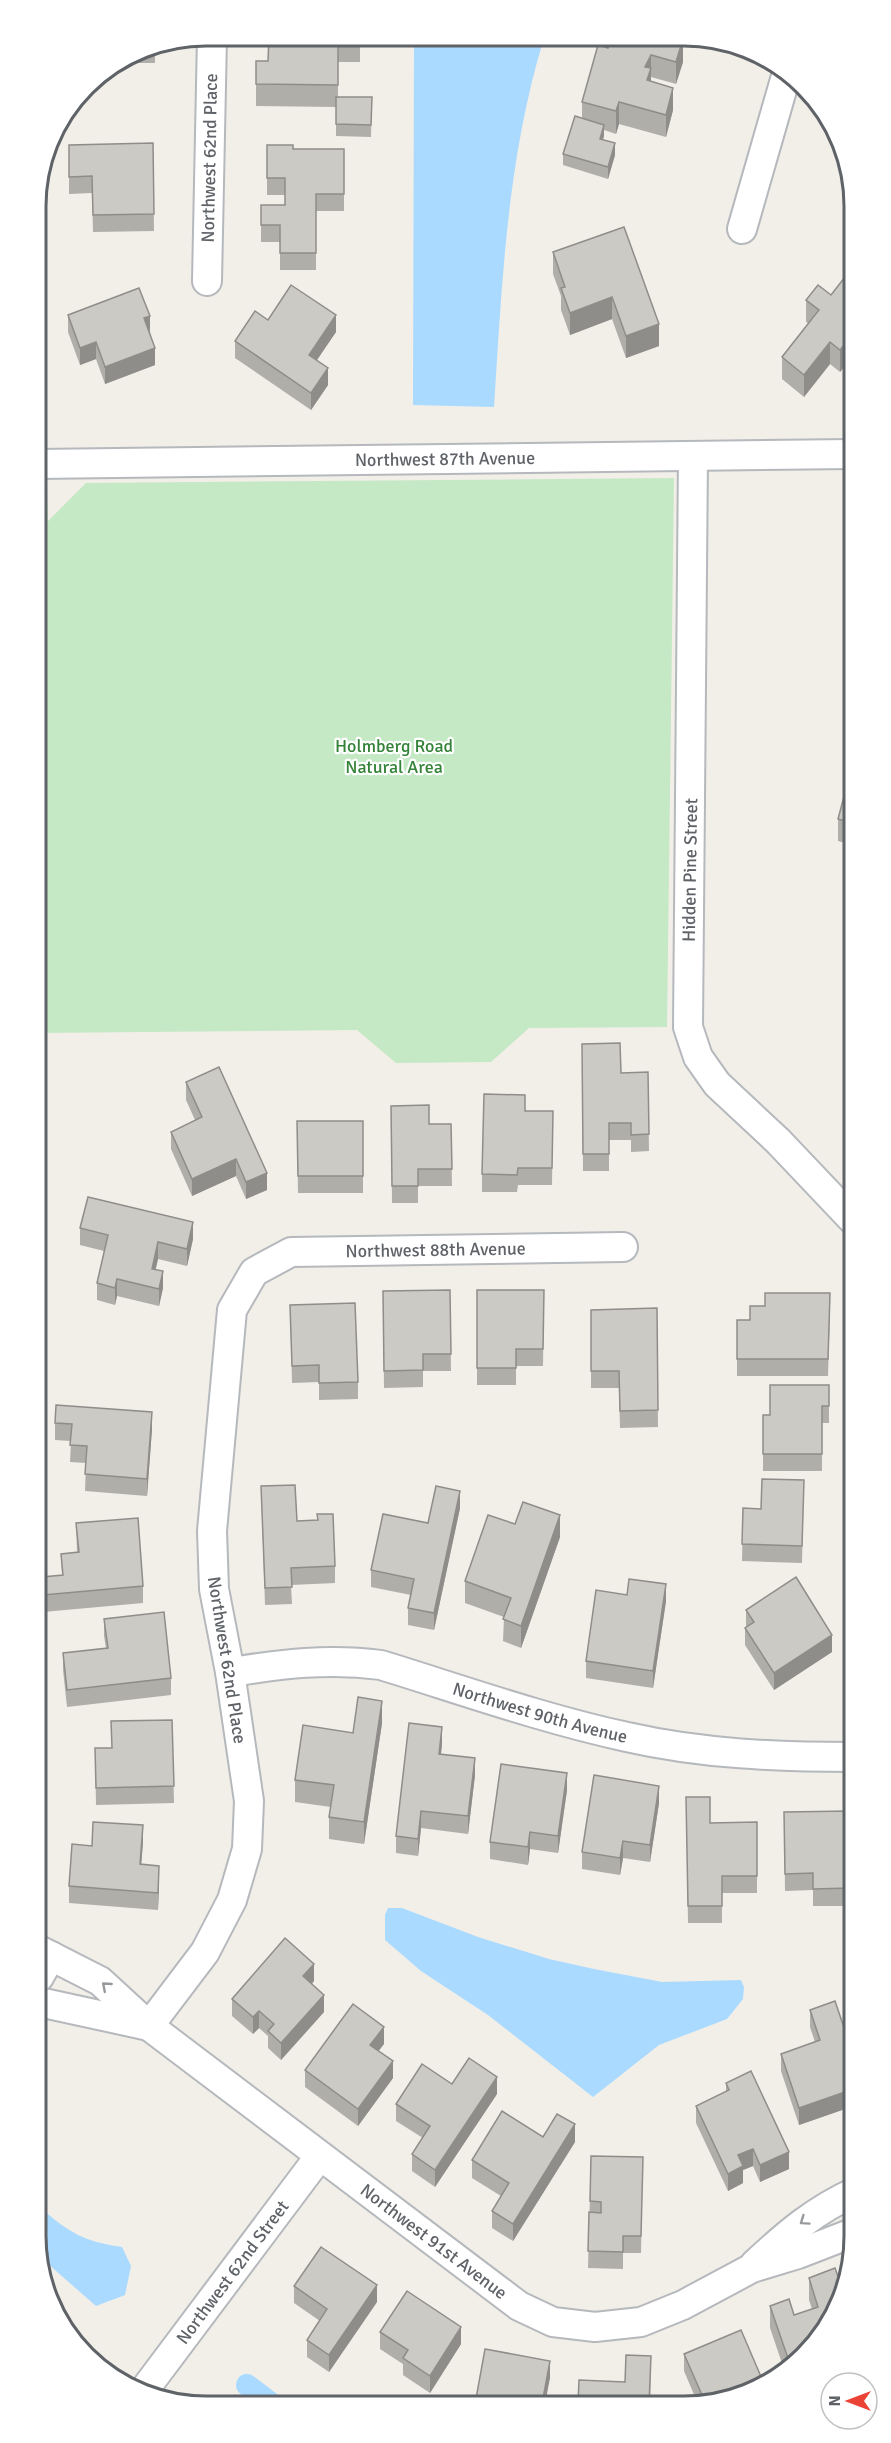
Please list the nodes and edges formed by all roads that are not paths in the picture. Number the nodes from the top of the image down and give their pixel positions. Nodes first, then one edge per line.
1 (212, 47) edge
2 (785, 81) edge
3 (742, 229) dead end
4 (207, 281) dead end
5 (844, 454) edge
6 (693, 456) junction
7 (47, 464) edge
8 (844, 1211) edge
9 (623, 1247) dead end
10 (254, 1272) joint
11 (230, 1672) junction
12 (844, 1757) edge
13 (46, 1962) edge
14 (46, 2004) edge
15 (149, 2026) junction
16 (319, 2157) junction
17 (844, 2197) edge
18 (844, 2236) edge
19 (752, 2268) junction
20 (148, 2385) edge

1 - 4 street, Northwest 62nd Place
2 - 3 street
5 - 6 street, Northwest 87th Avenue
6 - 7 street, Northwest 87th Avenue
6 - 8 street, Hidden Pine Street
9 - 10 street, Northwest 88th Avenue
10 - 11 street, Northwest 62nd Place
11 - 12 street, Northwest 90th Avenue
11 - 15 street, Northwest 62nd Place
15 -> 13 street, Northwest 91st Avenue
14 - 15 street, Northwest 91st Avenue
15 - 16 street, Northwest 91st Avenue
16 - 19 street, Northwest 91st Avenue
16 - 20 street, Northwest 62nd Street
17 -> 19 street, Northwest 91st Avenue
18 - 19 street, Northwest 91st Avenue

